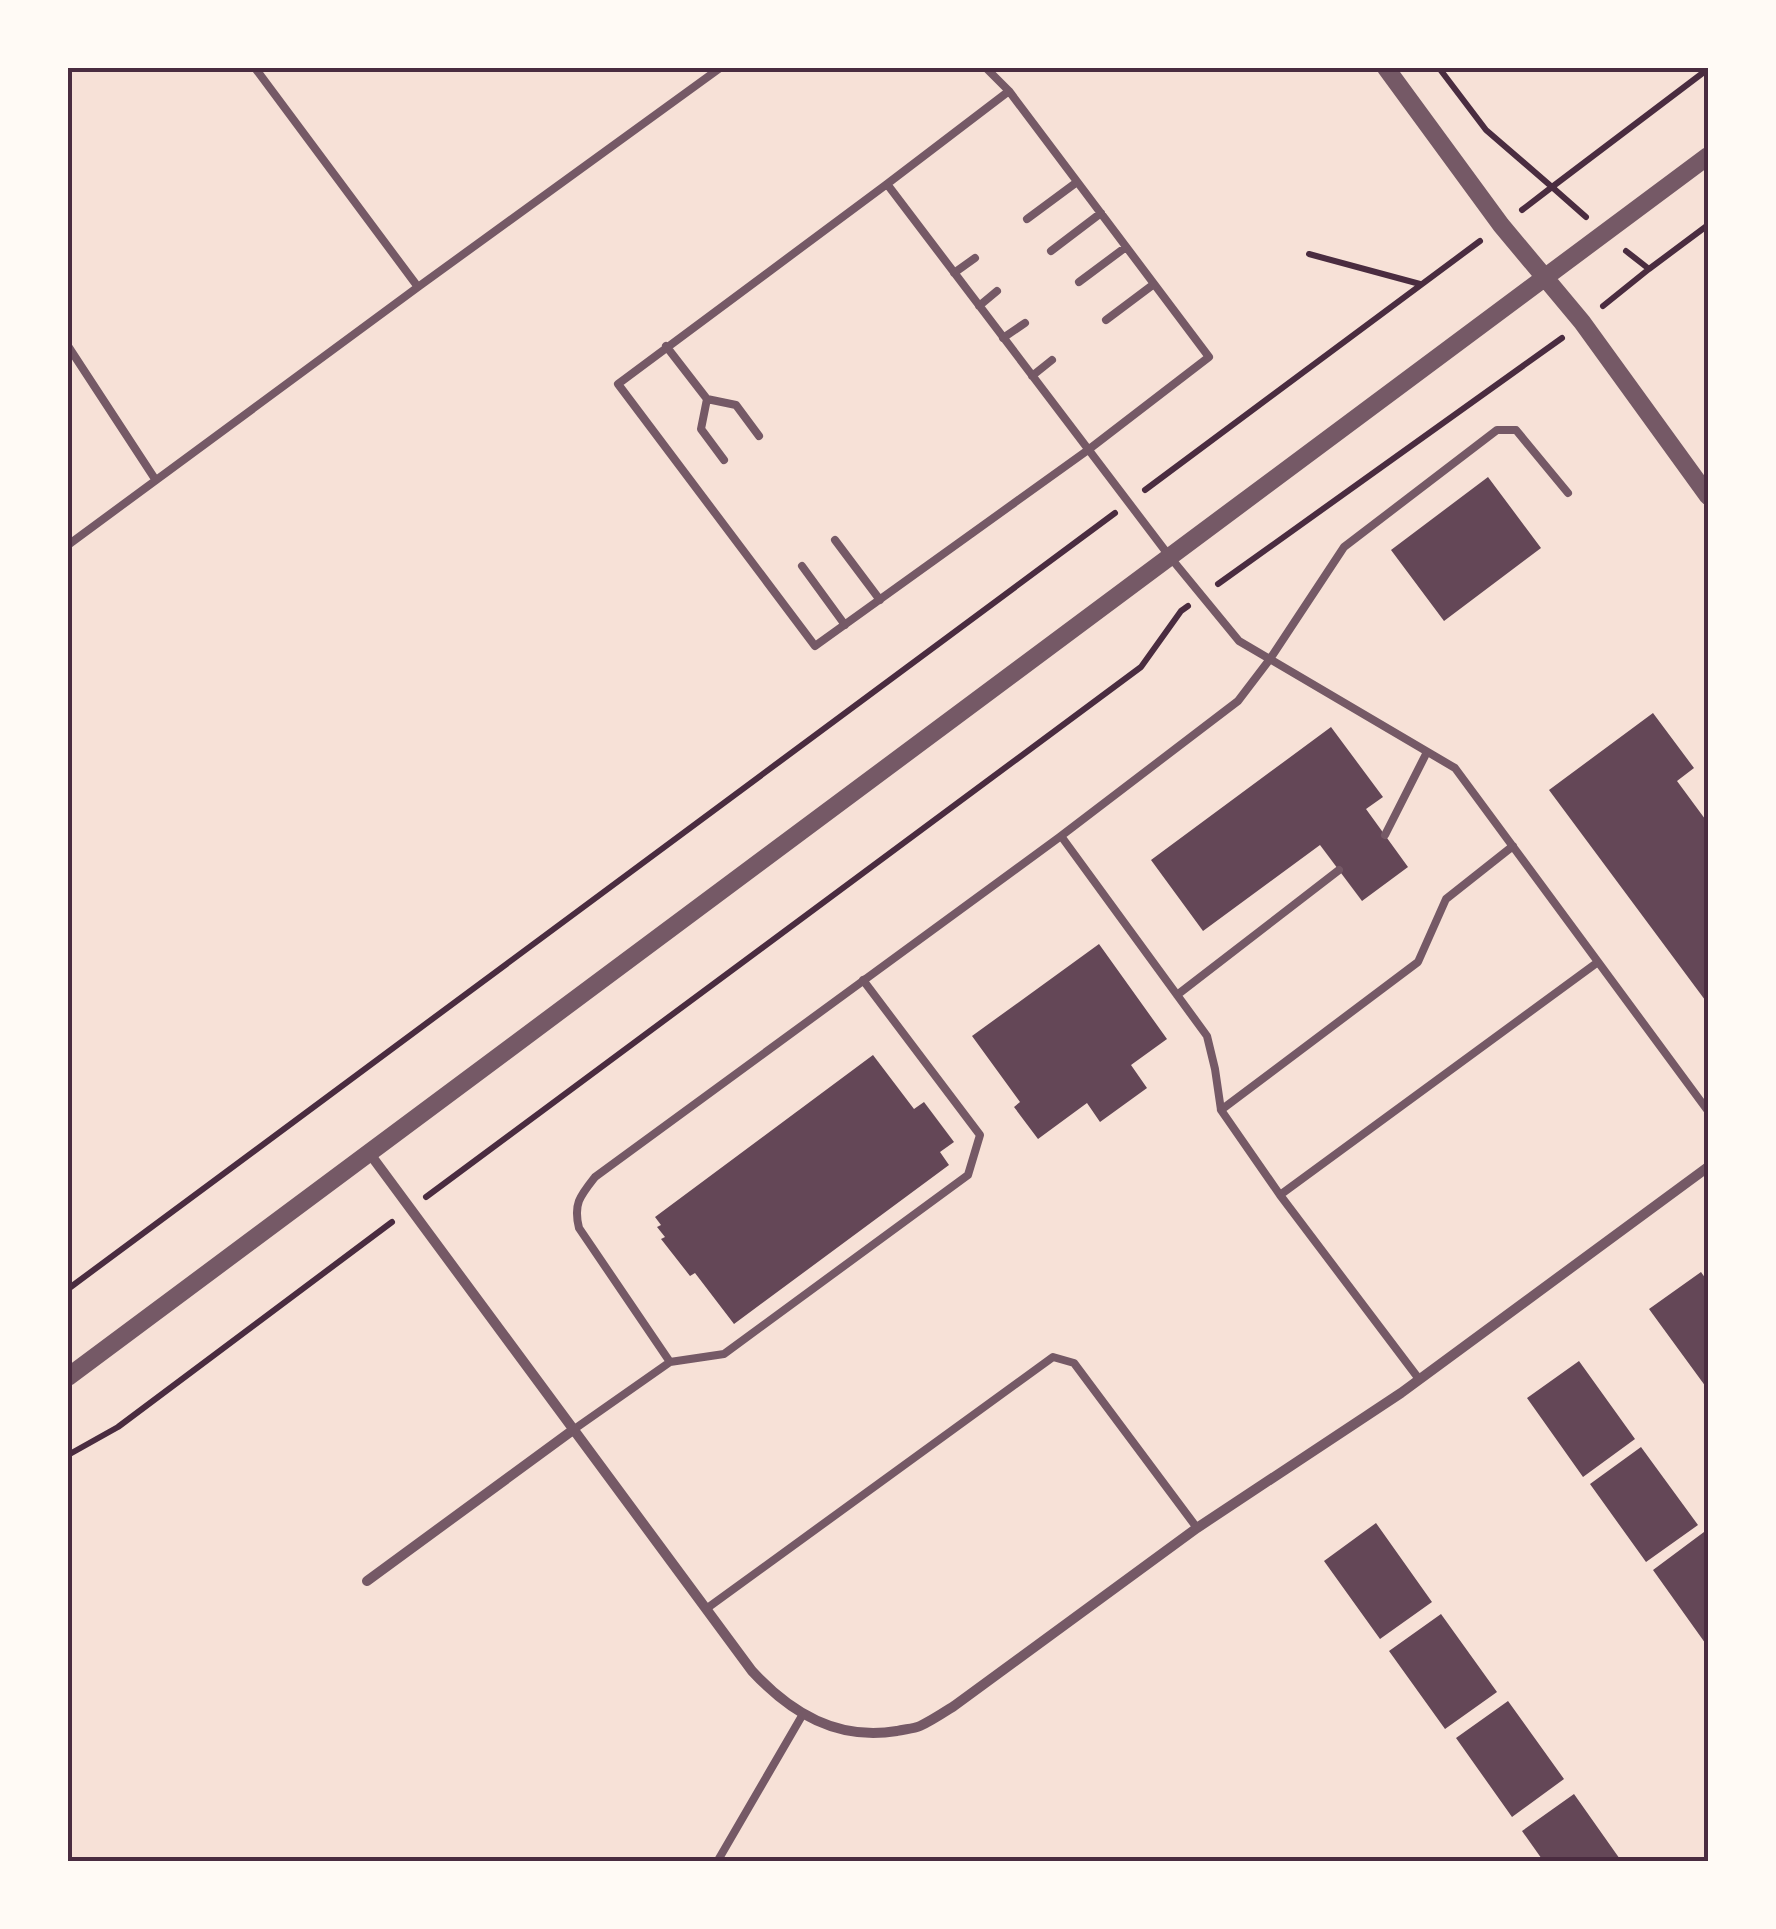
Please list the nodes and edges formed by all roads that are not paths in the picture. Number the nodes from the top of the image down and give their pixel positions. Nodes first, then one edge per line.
1 (256, 68) edge
2 (720, 68) edge
3 (986, 68) edge
4 (1386, 68) edge
5 (1009, 91) junction
6 (1708, 156) edge
7 (1077, 182) junction
8 (886, 184) junction
9 (1101, 213) junction
10 (1026, 220) dead end
11 (1126, 247) junction
12 (1051, 251) dead end
13 (974, 258) dead end
14 (954, 273) junction
15 (1544, 279) junction
16 (1079, 282) dead end
17 (1154, 284) junction
18 (418, 287) junction
19 (997, 292) dead end
20 (979, 306) junction
21 (1106, 320) dead end
22 (1025, 323) dead end
23 (1004, 338) junction
24 (68, 346) edge
25 (666, 346) junction
26 (1052, 360) dead end
27 (1032, 376) junction
28 (707, 399) junction
29 (759, 436) dead end
30 (1088, 450) junction
31 (724, 460) dead end
32 (155, 479) junction
33 (1568, 493) dead end
34 (1708, 496) edge
35 (836, 540) dead end
36 (68, 545) edge
37 (1170, 558) junction
38 (802, 566) dead end
39 (880, 600) junction
40 (846, 625) junction
41 (1270, 659) junction
42 (1427, 752) junction
43 (1385, 835) dead end
44 (1061, 836) junction
45 (1513, 846) junction
46 (1339, 870) dead end
47 (1598, 962) junction
48 (863, 980) junction
49 (1177, 995) junction
50 (1221, 1110) junction
51 (1708, 1112) edge
52 (370, 1154) junction
53 (1708, 1168) edge
54 (1280, 1195) junction
55 (670, 1362) junction
56 (68, 1378) edge
57 (1419, 1379) junction
58 (574, 1430) junction
59 (1197, 1528) junction
60 (366, 1581) dead end
61 (706, 1609) junction
62 (803, 1714) junction
63 (717, 1862) edge

1 - 18 lane
2 - 18 lane
3 - 5 lane
4 - 15 street
5 - 7 lane
5 - 8 lane
6 - 15 street
7 - 9 lane
7 - 10 lane
8 - 14 lane
8 - 25 lane
9 - 11 lane
9 - 12 lane
11 - 16 lane
11 - 17 lane
13 - 14 lane
14 - 20 lane
15 - 34 street
15 - 37 street
17 - 21 lane
17 - 30 lane
18 - 32 lane
19 - 20 lane
20 - 23 lane
22 - 23 lane
23 - 27 lane
24 - 32 lane
25 - 28 lane
25 - 40 lane
26 - 27 lane
27 - 30 lane
28 - 29 lane
28 - 31 lane
30 - 37 lane
30 - 39 lane
32 - 36 lane
33 - 41 lane
35 - 39 lane
37 - 41 lane
37 - 52 street
38 - 40 lane
39 - 40 lane
41 - 42 lane
41 - 44 lane
42 - 43 lane
42 - 45 lane
44 - 48 lane
44 - 49 lane
45 - 47 lane
45 - 50 lane
46 - 49 lane
47 - 51 lane
47 - 54 lane
48 - 55 lane
48 - 55 lane
49 - 50 lane
50 - 54 lane
52 - 56 street
52 - 58 street
53 - 57 street
54 - 57 lane
55 - 58 lane
57 - 59 street
58 - 60 street
58 - 61 street
59 - 61 lane
59 - 62 street
61 - 62 street
62 - 63 lane

